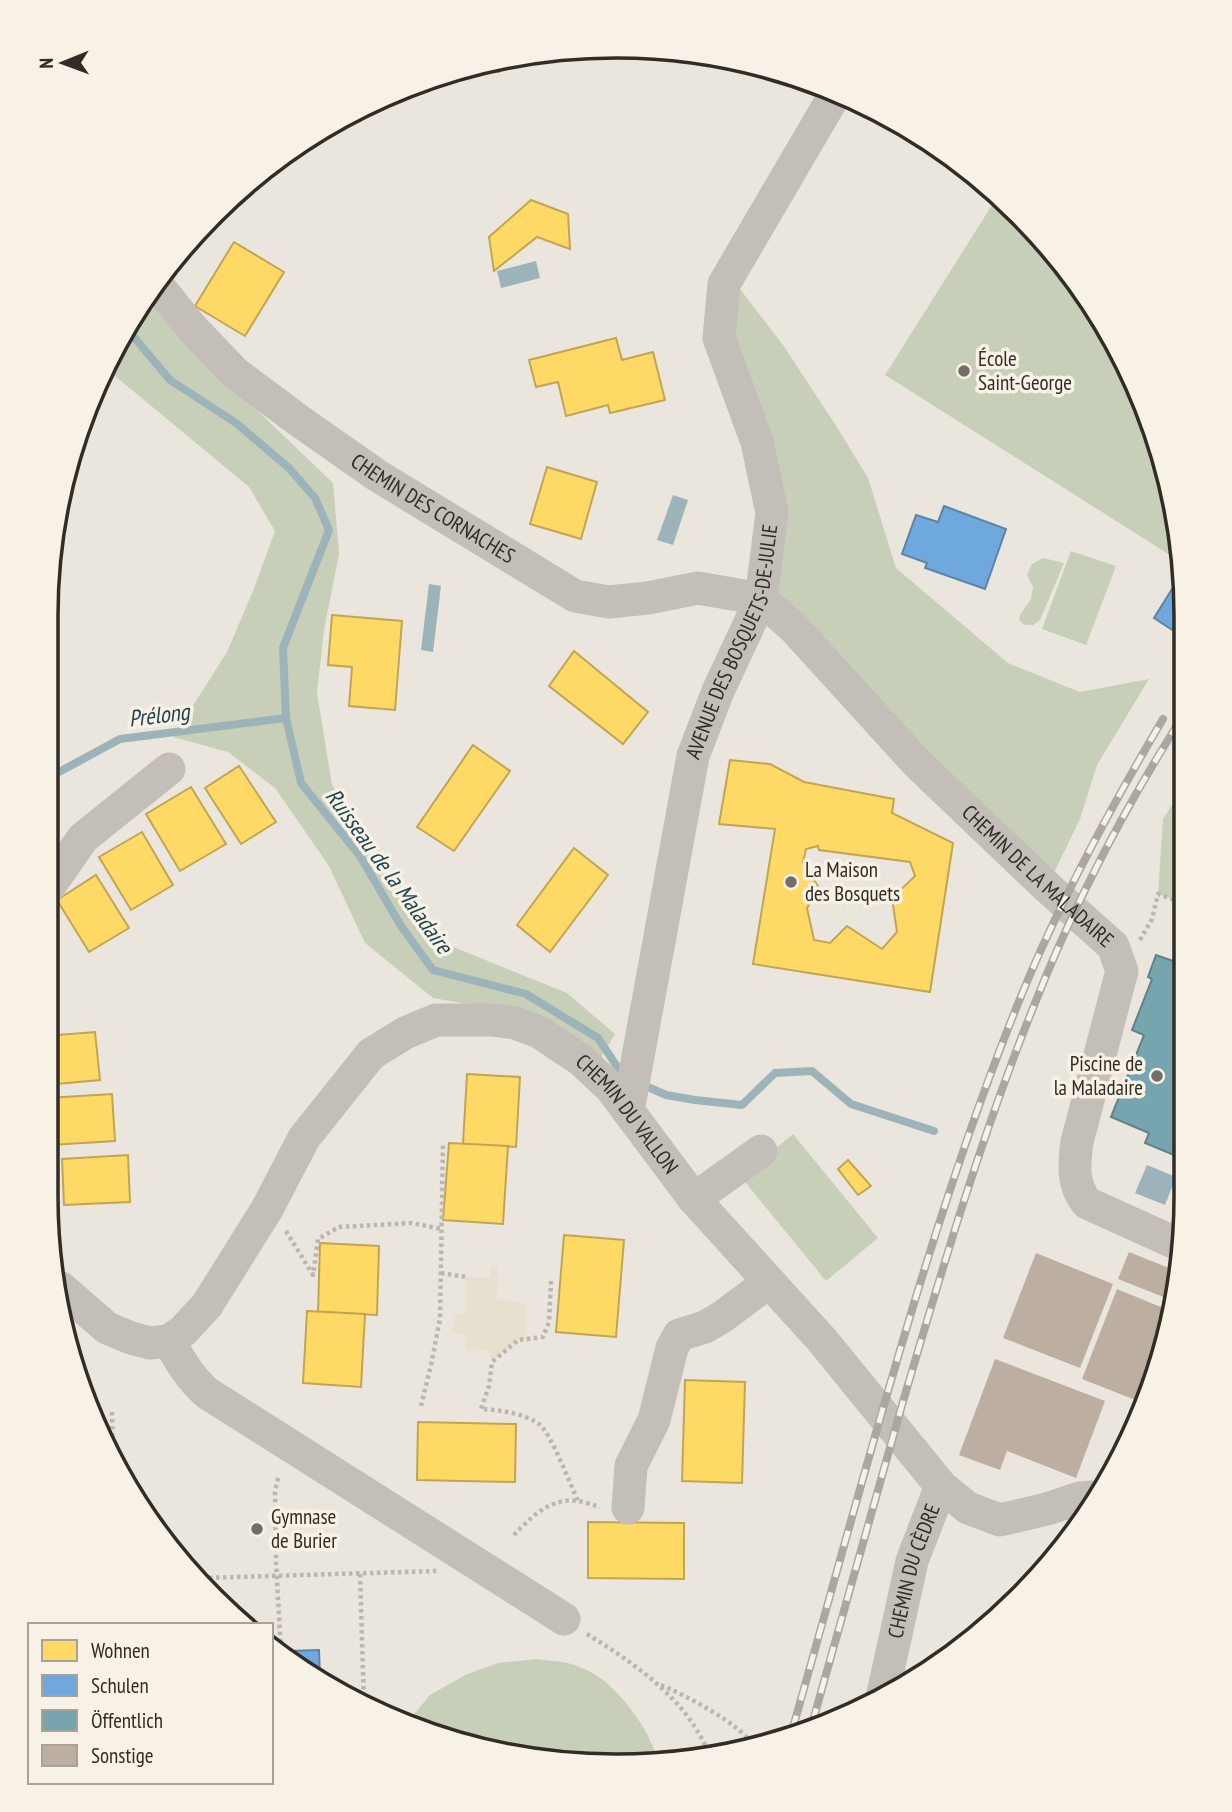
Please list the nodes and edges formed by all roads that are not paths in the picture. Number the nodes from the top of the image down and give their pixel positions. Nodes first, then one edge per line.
1 (832, 101) edge
2 (162, 291) edge
3 (761, 599) junction
4 (169, 769) dead end
5 (58, 874) edge
6 (630, 1101) junction
7 (761, 1151) dead end
8 (694, 1199) junction
9 (1172, 1241) edge
10 (769, 1282) junction
11 (66, 1293) edge
12 (169, 1341) junction
13 (941, 1486) junction
14 (1085, 1498) edge
15 (619, 1509) road end
16 (564, 1619) road end
17 (885, 1685) edge

1 - 3 street, AVENUE DES BOSQUETS-DE-JULIE
2 - 3 street, CHEMIN DES CORNACHES
3 - 6 street, AVENUE DES BOSQUETS-DE-JULIE
3 - 9 street, CHEMIN DE LA MALADAIRE
4 - 5 street
6 - 8 street, CHEMIN DU VALLON
6 - 12 street, CHEMIN DU VALLON
7 - 8 street
8 - 10 street, CHEMIN DU VALLON
10 - 13 street, CHEMIN DU VALLON
10 - 15 street
11 - 12 street
12 - 16 street
13 - 14 street, CHEMIN DU VALLON
13 - 17 street, CHEMIN DU CÈDRE

